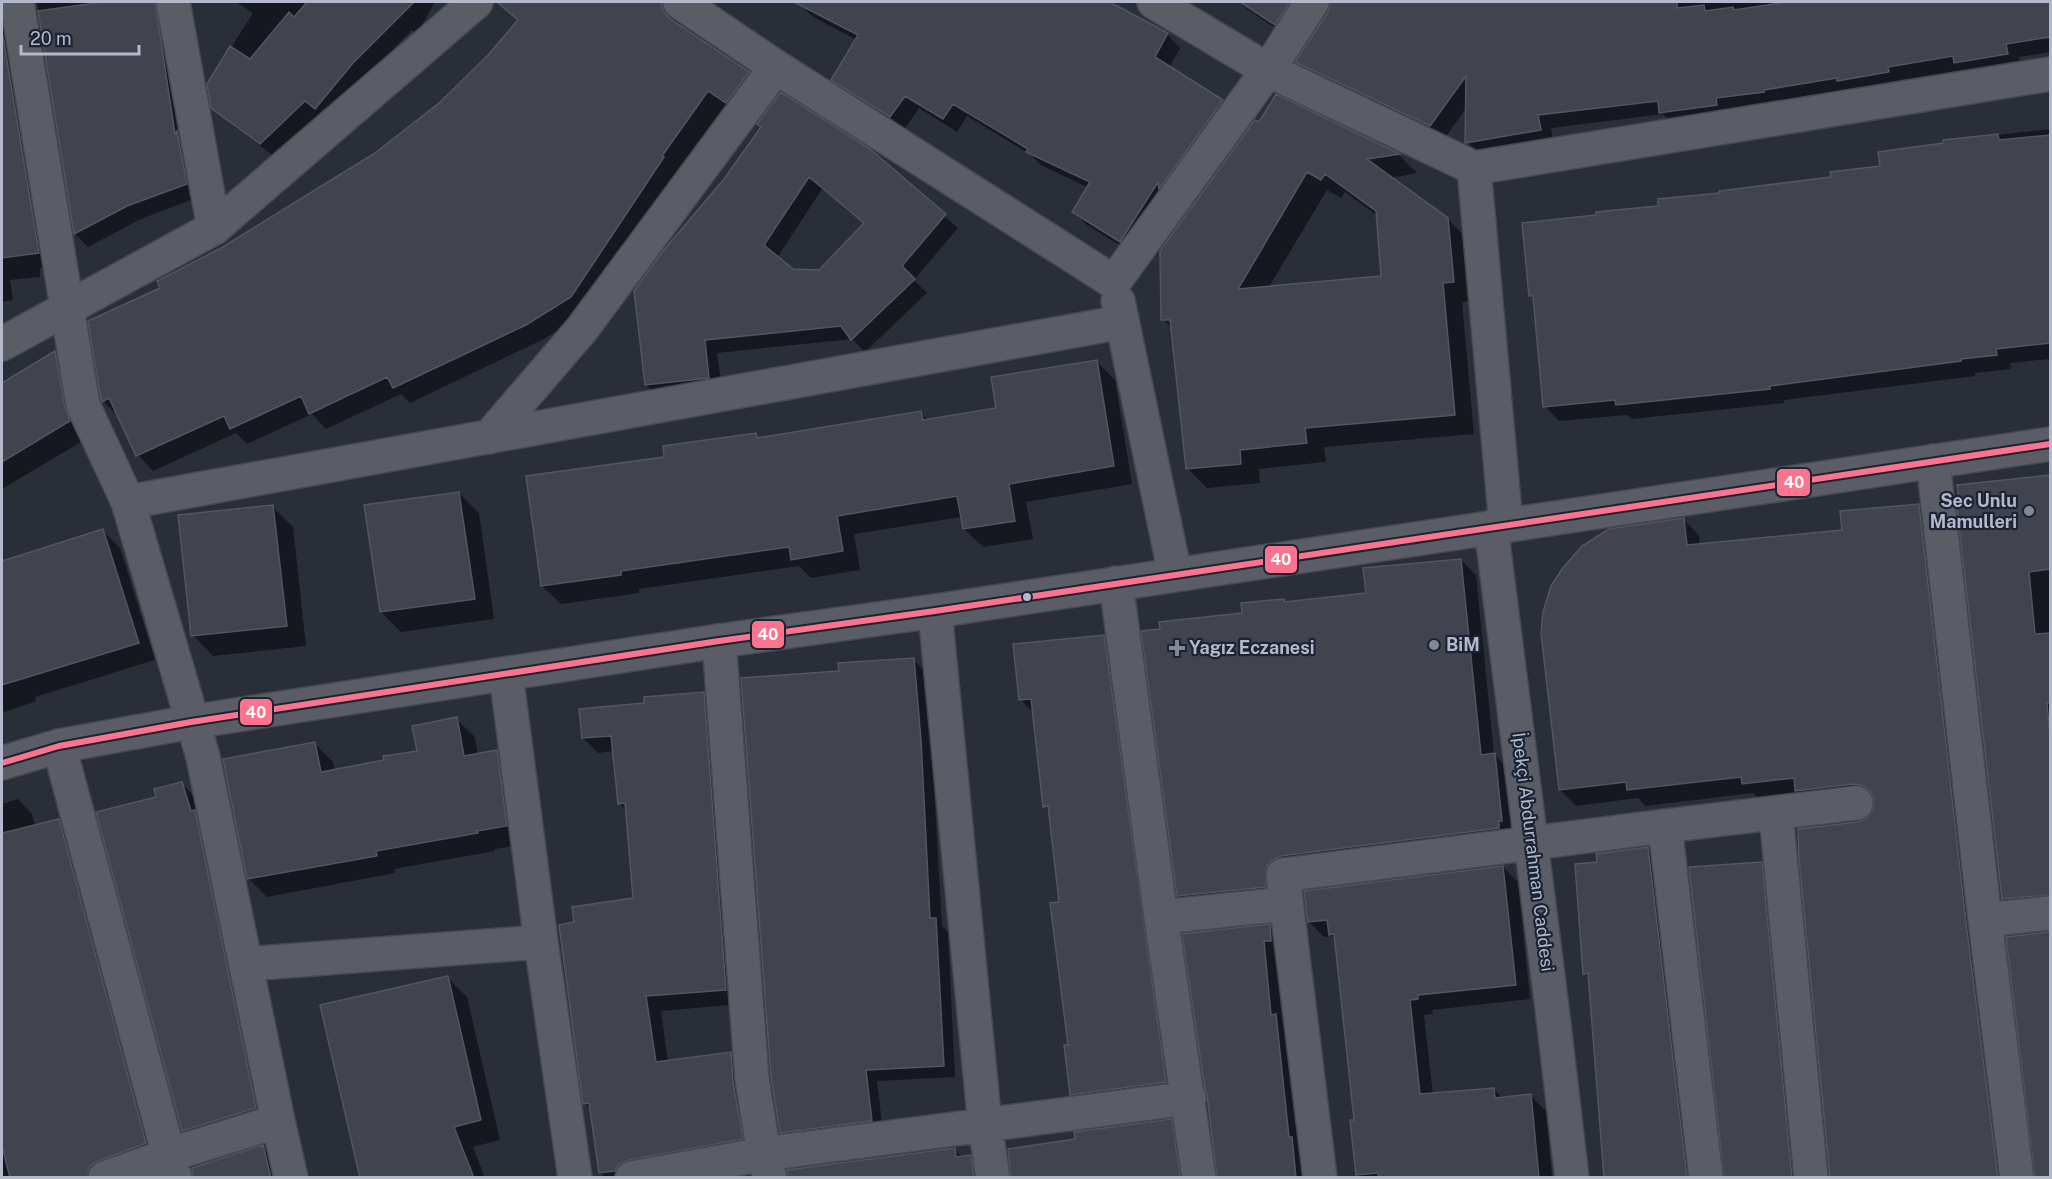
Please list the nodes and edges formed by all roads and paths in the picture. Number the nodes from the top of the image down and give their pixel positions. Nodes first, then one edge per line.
1 (14, 2) edge
2 (173, 2) edge
3 (680, 2) edge
4 (1154, 2) edge
5 (1312, 2) edge
6 (473, 3) edge
7 (776, 67) junction
8 (1268, 70) junction
9 (2050, 74) edge
10 (1474, 168) junction
11 (214, 228) junction
12 (1114, 282) junction
13 (67, 310) junction
14 (1122, 322) junction
15 (2, 344) edge
16 (489, 437) junction
17 (2050, 444) edge
18 (1933, 462) junction
19 (128, 502) junction
20 (1499, 526) junction
21 (1175, 574) junction
22 (1116, 583) junction
23 (935, 611) junction
24 (719, 641) junction
25 (506, 674) junction
26 (191, 722) junction
27 (59, 746) junction
28 (2, 763) edge
29 (1856, 803) dead end
30 (1776, 814) junction
31 (1665, 825) junction
32 (1531, 843) junction
33 (1285, 904) junction
34 (2050, 913) edge
35 (1161, 917) junction
36 (1985, 920) junction
37 (541, 942) junction
38 (246, 964) junction
39 (1188, 1098) junction
40 (278, 1121) junction
41 (985, 1125) junction
42 (172, 1166) edge
43 (767, 1166) edge
44 (105, 1178) edge
45 (291, 1178) edge
46 (575, 1178) edge
47 (632, 1178) edge
48 (993, 1178) edge
49 (1199, 1178) edge
50 (1320, 1178) edge
51 (1572, 1178) edge
52 (1706, 1178) edge
53 (1811, 1178) edge
54 (2017, 1178) edge

1 - 13 street
2 - 11 street
3 - 7 street
4 - 8 street
5 - 8 street
6 - 11 street
7 - 12 street
7 - 16 street
8 - 10 street
8 - 12 street
9 - 10 street
10 - 20 street, İpekçi Abdurrahman Caddesi
11 - 13 street
12 - 14 street
13 - 15 street
13 - 19 street
14 - 16 street
14 - 21 street
16 - 19 street
17 - 18 street
18 - 20 street
18 - 36 street
19 - 26 street
20 - 21 street
20 - 32 street, İpekçi Abdurrahman Caddesi
21 - 22 street
22 - 23 street
22 - 35 street
23 - 24 street
23 - 41 street
24 - 25 street
24 - 43 street
25 - 26 street
25 - 37 street
26 - 27 street
26 - 38 street
27 - 28 street
27 - 42 street
29 - 30 street
30 - 31 street
30 - 53 street
31 - 32 street
31 - 52 street
32 - 33 street
32 - 51 street, İpekçi Abdurrahman Caddesi
33 - 35 street
33 - 50 street
34 - 36 street
35 - 39 street
36 - 54 street
37 - 38 street
37 - 46 street
38 - 40 street
39 - 41 street
39 - 49 street
40 - 42 street
40 - 45 street
41 - 43 street
41 - 48 street
42 - 44 street
43 - 47 street

